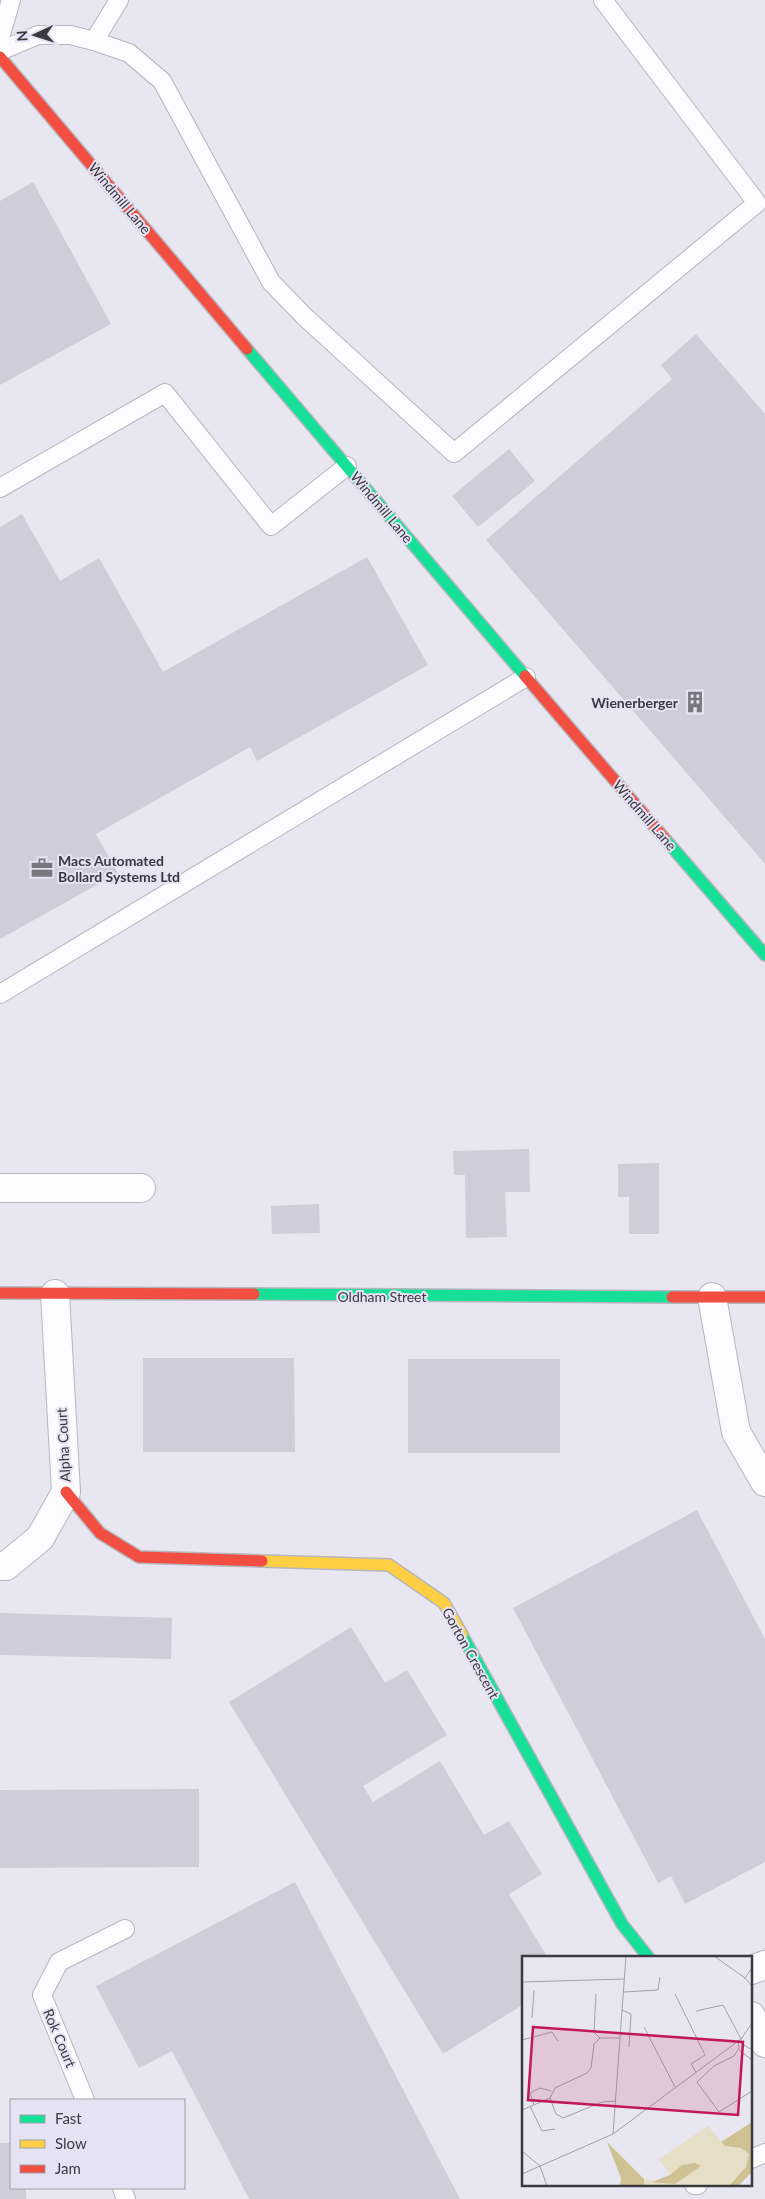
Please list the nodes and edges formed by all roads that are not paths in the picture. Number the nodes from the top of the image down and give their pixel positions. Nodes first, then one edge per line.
1 (12, 0) edge
2 (119, 0) edge
3 (603, 0) edge
4 (0, 38) edge
5 (94, 41) junction
6 (0, 51) edge
7 (0, 57) edge
8 (347, 466) junction
9 (0, 488) edge
10 (526, 677) junction
11 (765, 955) edge
12 (0, 994) edge
13 (0, 1188) edge
14 (141, 1188) dead end
15 (0, 1293) edge
16 (55, 1294) junction
17 (712, 1297) junction
18 (765, 1297) edge
19 (765, 1482) edge
20 (66, 1492) junction
21 (0, 1566) edge
22 (124, 1929) dead end
23 (646, 1956) edge
24 (765, 1965) edge
25 (752, 1970) edge
26 (752, 2018) edge
27 (765, 2043) edge
28 (85, 2099) edge
29 (765, 2153) edge
30 (752, 2159) edge

1 - 4 lane
2 - 5 lane
3 - 5 lane
5 - 6 lane
7 - 8 street, Windmill Lane
8 - 9 lane
8 - 10 street, Windmill Lane
10 - 11 street, Windmill Lane
10 - 12 lane
13 - 14 street
15 - 16 street, Oldham Street
16 - 17 street, Oldham Street
16 - 20 street, Alpha Court
17 - 18 street, Oldham Street
17 - 19 street
20 - 21 street, Alpha Court
20 - 23 street, Gorton Crescent
22 - 28 lane, Rok Court
24 - 25 street
26 - 27 street
29 - 30 lane

